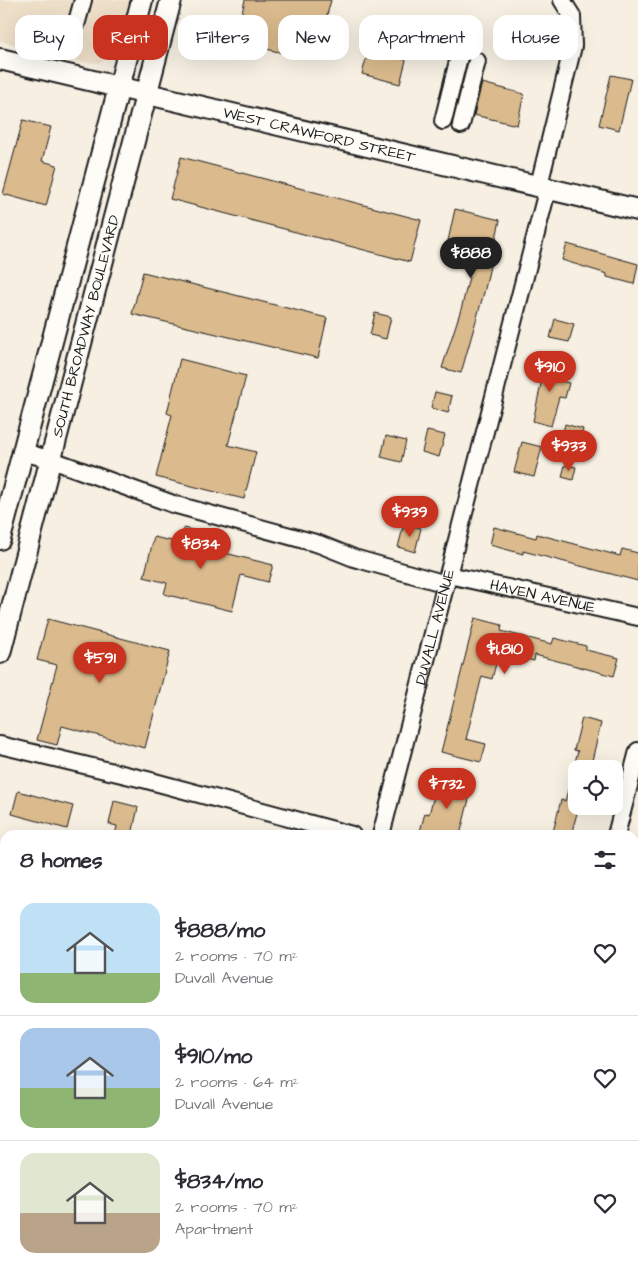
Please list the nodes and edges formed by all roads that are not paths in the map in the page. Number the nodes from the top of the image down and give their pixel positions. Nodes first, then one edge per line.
1 (75, 0) edge
2 (83, 0) edge
3 (142, 0) edge
4 (171, 0) edge
5 (562, 0) edge
6 (0, 59) edge
7 (467, 60) edge
8 (119, 86) junction
9 (148, 93) junction
10 (451, 123) dead end
11 (544, 186) junction
12 (638, 210) edge
13 (23, 452) junction
14 (52, 460) junction
15 (0, 539) edge
16 (447, 579) junction
17 (638, 617) edge
18 (0, 653) edge
19 (0, 744) edge
20 (638, 751) edge
21 (333, 830) edge
22 (382, 830) edge
23 (617, 830) edge

1 - 2 street
3 - 8 main road, SOUTH BROADWAY BOULEVARD
4 - 9 main road, SOUTH BROADWAY BOULEVARD
5 - 11 street, DUVALL AVENUE
6 - 8 main road, WEST CRAWFORD STREET
7 - 10 street
8 - 9 main road, WEST CRAWFORD STREET
8 - 13 main road, SOUTH BROADWAY BOULEVARD
9 - 11 main road, WEST CRAWFORD STREET
9 - 14 main road, SOUTH BROADWAY BOULEVARD
11 - 12 main road, WEST CRAWFORD STREET
11 - 16 street, DUVALL AVENUE
13 - 14 street, HAVEN AVENUE
13 - 15 main road, SOUTH BROADWAY BOULEVARD
14 - 16 street, HAVEN AVENUE
14 - 18 main road, SOUTH BROADWAY BOULEVARD
16 - 17 street, HAVEN AVENUE
16 - 22 street, DUVALL AVENUE
19 - 21 street
20 - 23 street

